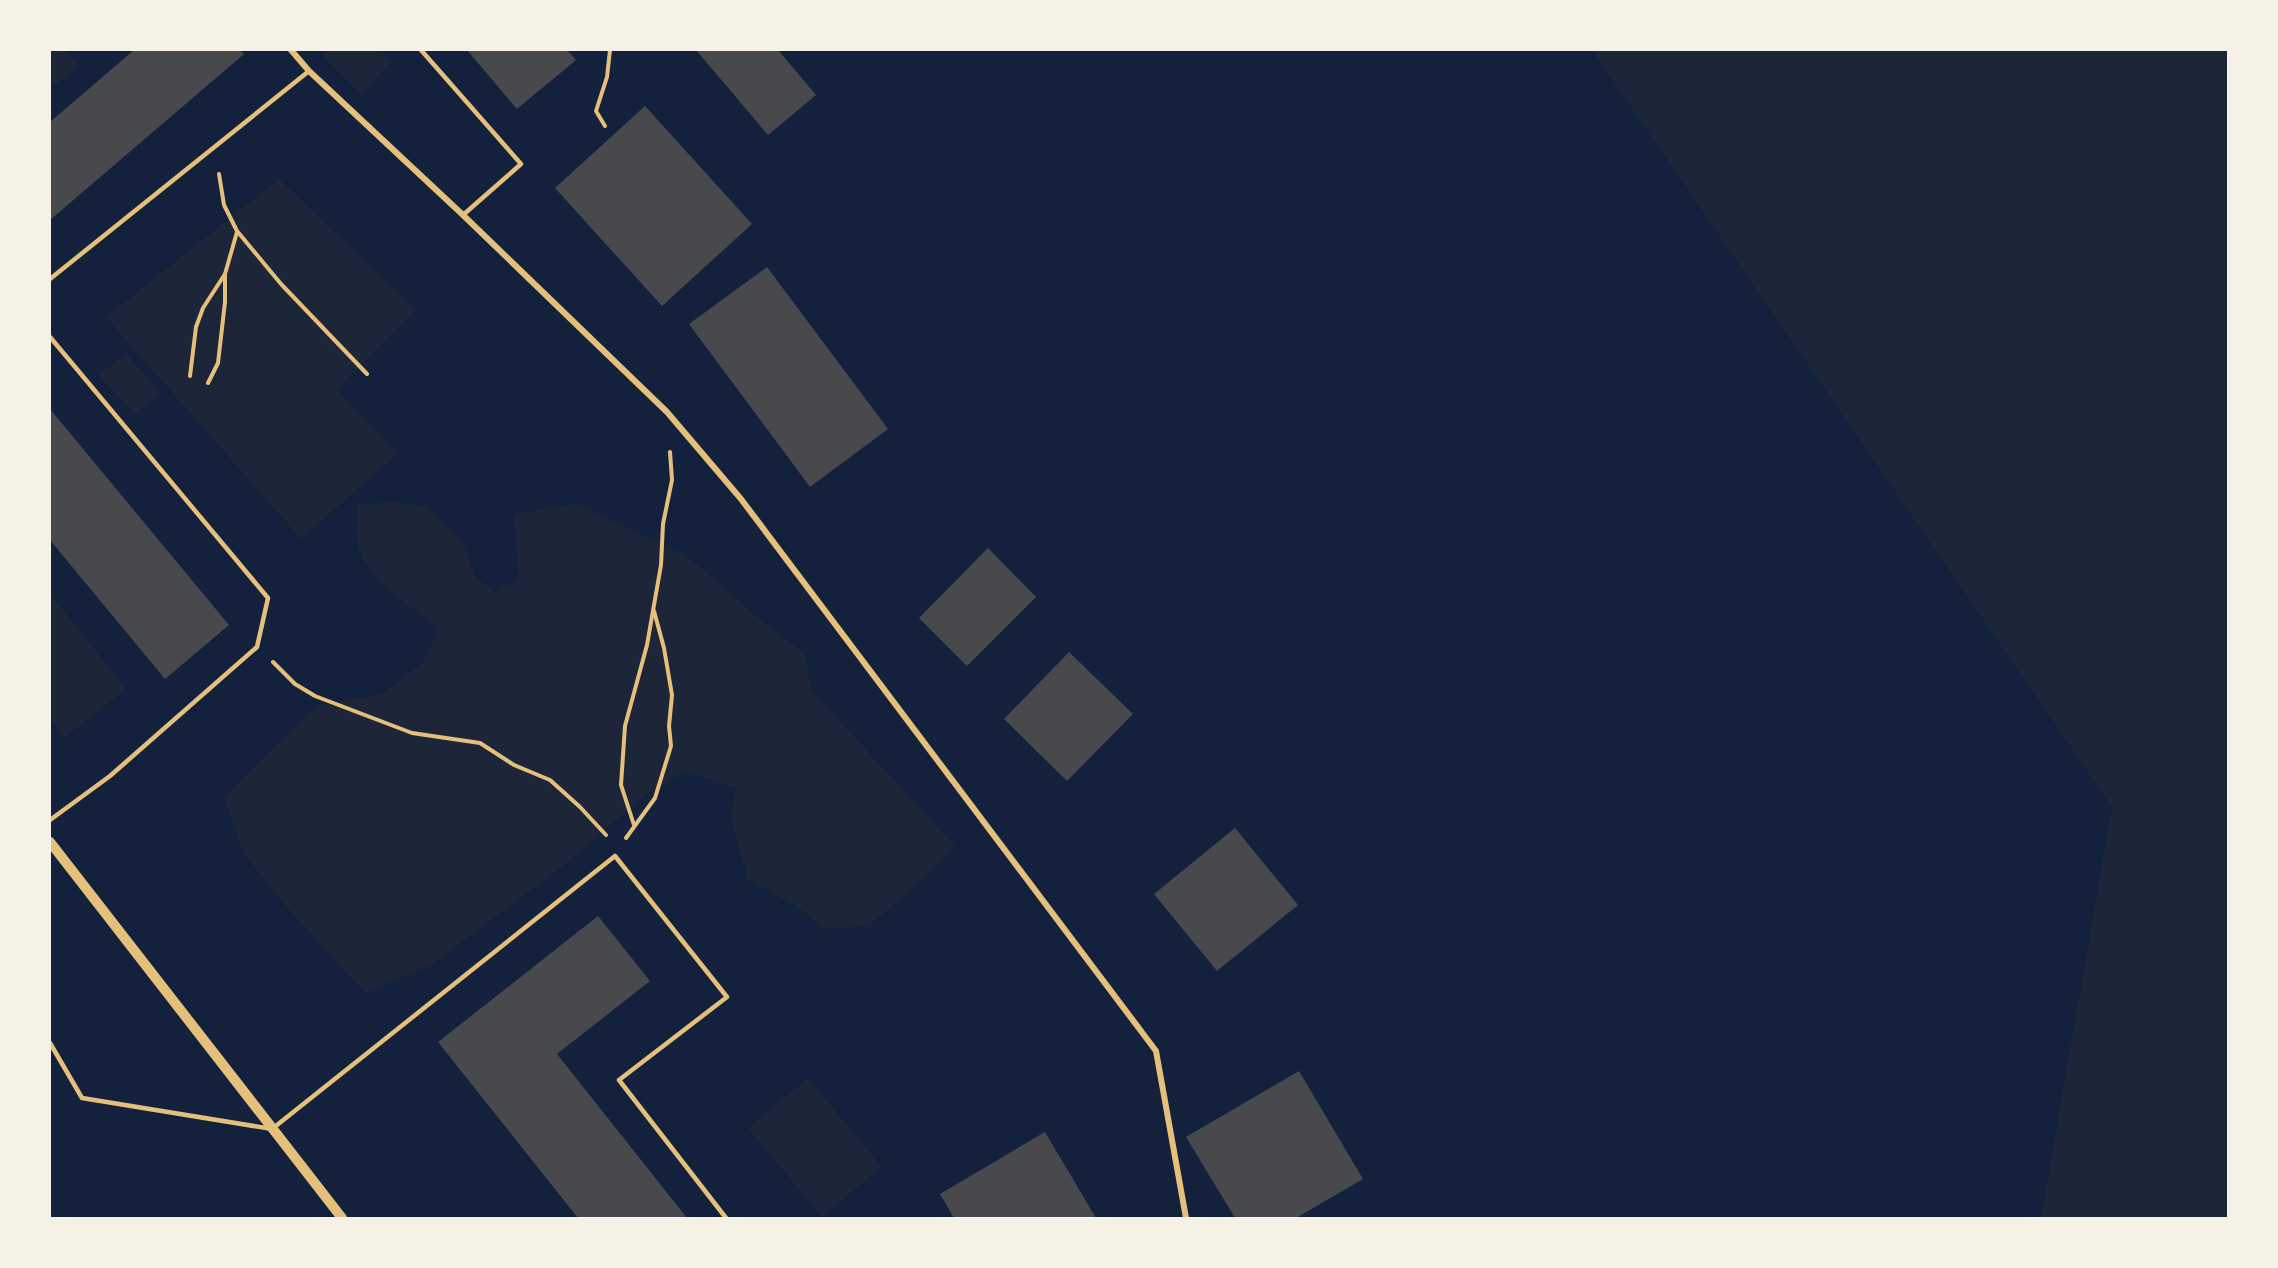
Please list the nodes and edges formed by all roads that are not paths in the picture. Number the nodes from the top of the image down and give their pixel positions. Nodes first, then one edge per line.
1 (291, 50) edge
2 (421, 50) edge
3 (309, 71) junction
4 (463, 214) junction
5 (50, 279) edge
6 (50, 337) edge
7 (50, 820) edge
8 (50, 842) edge
9 (50, 1043) edge
10 (272, 1129) junction
11 (342, 1218) edge
12 (726, 1218) edge
13 (1185, 1218) edge

1 - 3 street
2 - 4 lane
3 - 4 street
3 - 5 lane
4 - 13 street
6 - 7 lane
8 - 10 street
9 - 10 lane
10 - 11 street
10 - 12 lane

